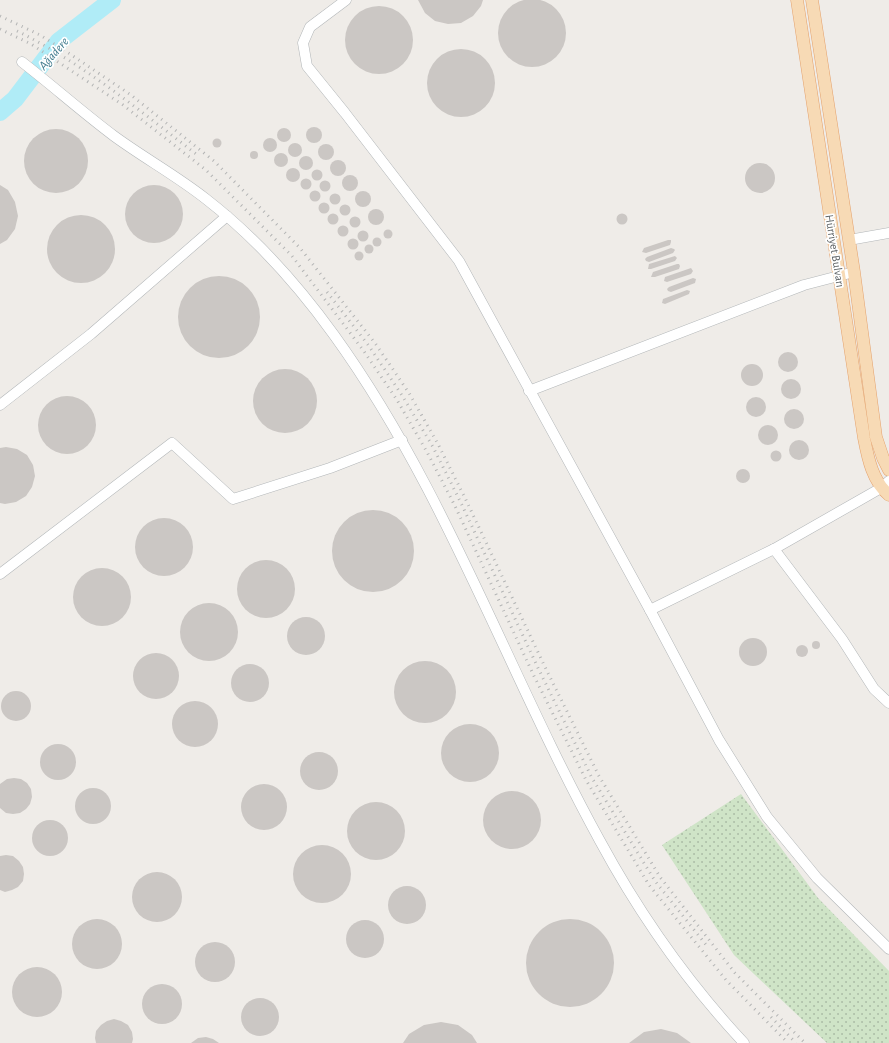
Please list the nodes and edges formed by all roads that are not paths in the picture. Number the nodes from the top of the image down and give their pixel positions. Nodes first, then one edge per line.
1 (346, 0) edge
2 (797, 0) edge
3 (812, 0) edge
4 (22, 62) dead end
5 (227, 216) junction
6 (889, 233) edge
7 (849, 240) junction
8 (854, 272) junction
9 (839, 277) junction
10 (529, 391) junction
11 (0, 405) edge
12 (402, 440) junction
13 (889, 470) edge
14 (886, 488) edge
15 (774, 549) junction
16 (0, 574) edge
17 (650, 610) junction
18 (889, 703) edge
19 (889, 949) edge
20 (744, 1043) edge

1 - 10 street
2 - 9 main road, Hürriyet Bulvarı
3 - 7 main road, Hürriyet Bulvarı
4 - 5 street
5 - 11 street
5 - 12 street
6 - 7 street
7 - 8 main road, Hürriyet Bulvarı
8 - 9 street
8 - 13 main road, Hürriyet Bulvarı
9 - 10 street
9 - 14 main road, Hürriyet Bulvarı
10 - 17 street
12 - 16 street
12 - 20 street
14 - 15 street
15 - 17 street
15 - 18 street
17 - 19 street

